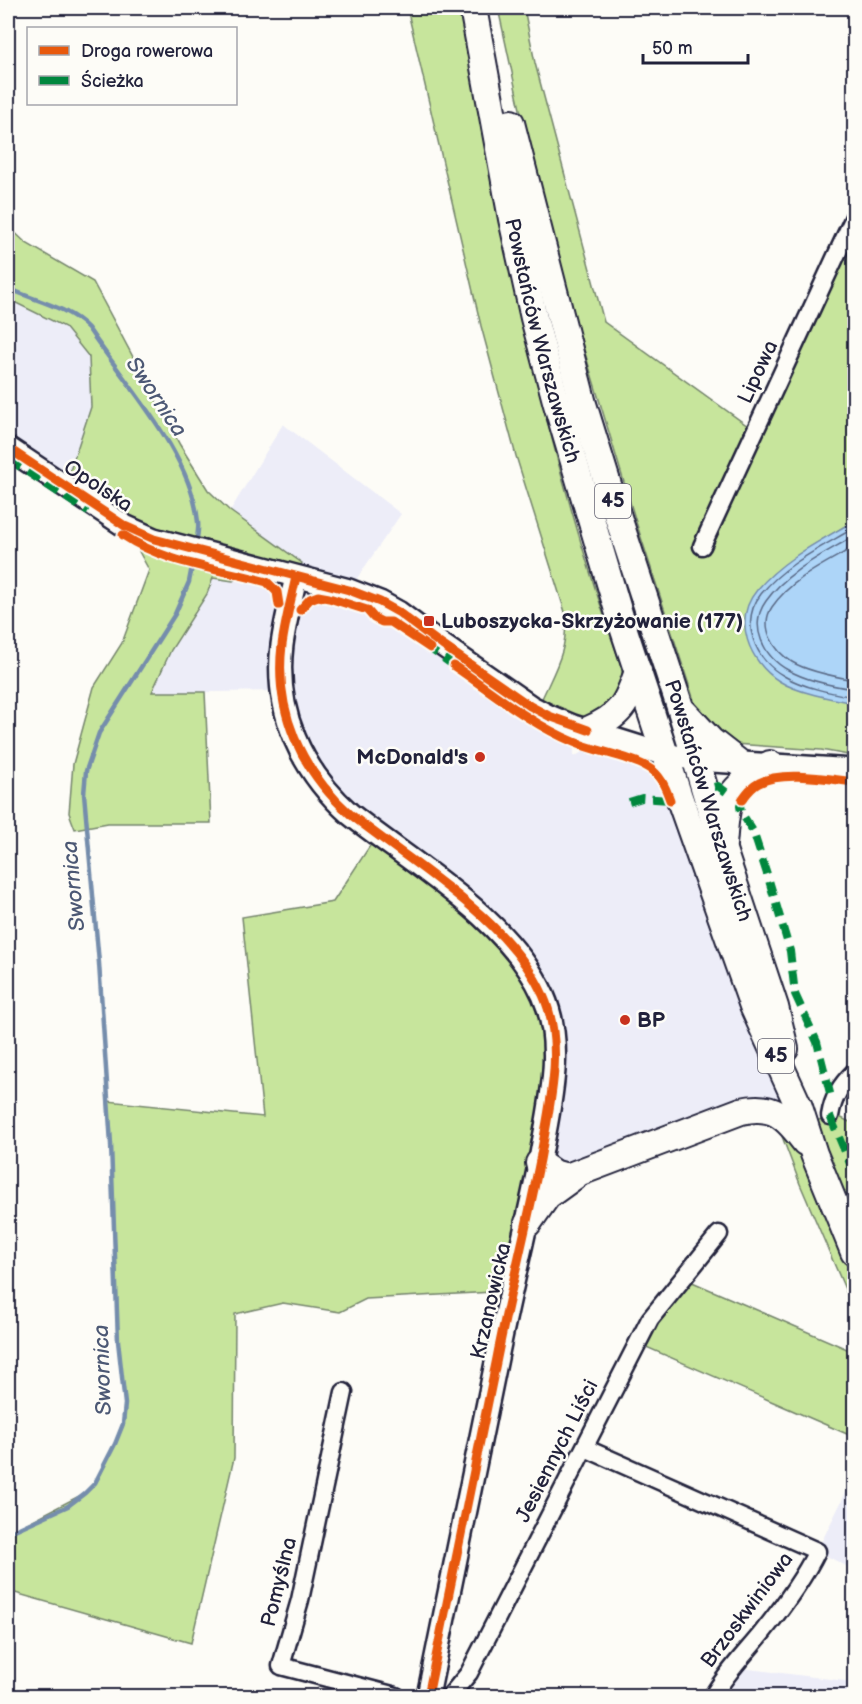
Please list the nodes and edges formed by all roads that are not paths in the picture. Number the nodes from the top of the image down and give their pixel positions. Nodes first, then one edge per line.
1 (472, 8) edge
2 (486, 8) edge
3 (855, 217) edge
4 (8, 448) edge
5 (702, 546) dead end
6 (296, 577) junction
7 (638, 671) junction
8 (680, 707) junction
9 (588, 730) junction
10 (665, 754) junction
11 (696, 760) junction
12 (738, 762) junction
13 (770, 764) junction
14 (855, 770) edge
15 (723, 850) junction
16 (855, 1072) edge
17 (799, 1107) junction
18 (831, 1116) dead end
19 (814, 1154) junction
20 (539, 1163) junction
21 (576, 1175) junction
22 (528, 1223) junction
23 (719, 1234) dead end
24 (855, 1252) edge
25 (344, 1392) dead end
26 (585, 1448) junction
27 (396, 1696) edge
28 (428, 1696) edge
29 (450, 1696) edge
30 (713, 1696) edge

1 - 7 main road, Powstańców Warszawskich / 45
2 - 8 main road, Powstańców Warszawskich / 45
3 - 5 street, Lipowa
4 - 6 street, Opolska
6 - 9 street, Opolska
6 - 20 street, Krzanowicka
7 - 9 main road
7 - 10 main road, Powstańców Warszawskich / 45
8 - 11 main road, Powstańców Warszawskich / 45
8 - 12 main road
9 - 10 street, Opolska
10 - 11 street, Opolska
10 - 17 main road, Powstańców Warszawskich / 45
11 - 12 street, Opolska
11 - 15 main road, Powstańców Warszawskich / 45
12 - 13 street, Opolska
13 - 14 street, Opolska
13 - 15 main road
15 - 17 main road, Powstańców Warszawskich / 45
16 - 18 street
17 - 19 main road, Powstańców Warszawskich / 45
19 - 21 main road
19 - 24 main road, Powstańców Warszawskich / 45
20 - 21 main road
20 - 22 street, Krzanowicka
21 - 22 main road
22 - 28 street, Krzanowicka
23 - 26 street, Jesiennych Liści
25 - 27 street, Pomyślna
26 - 29 street, Jesiennych Liści
26 - 30 street, Brzoskwiniowa

